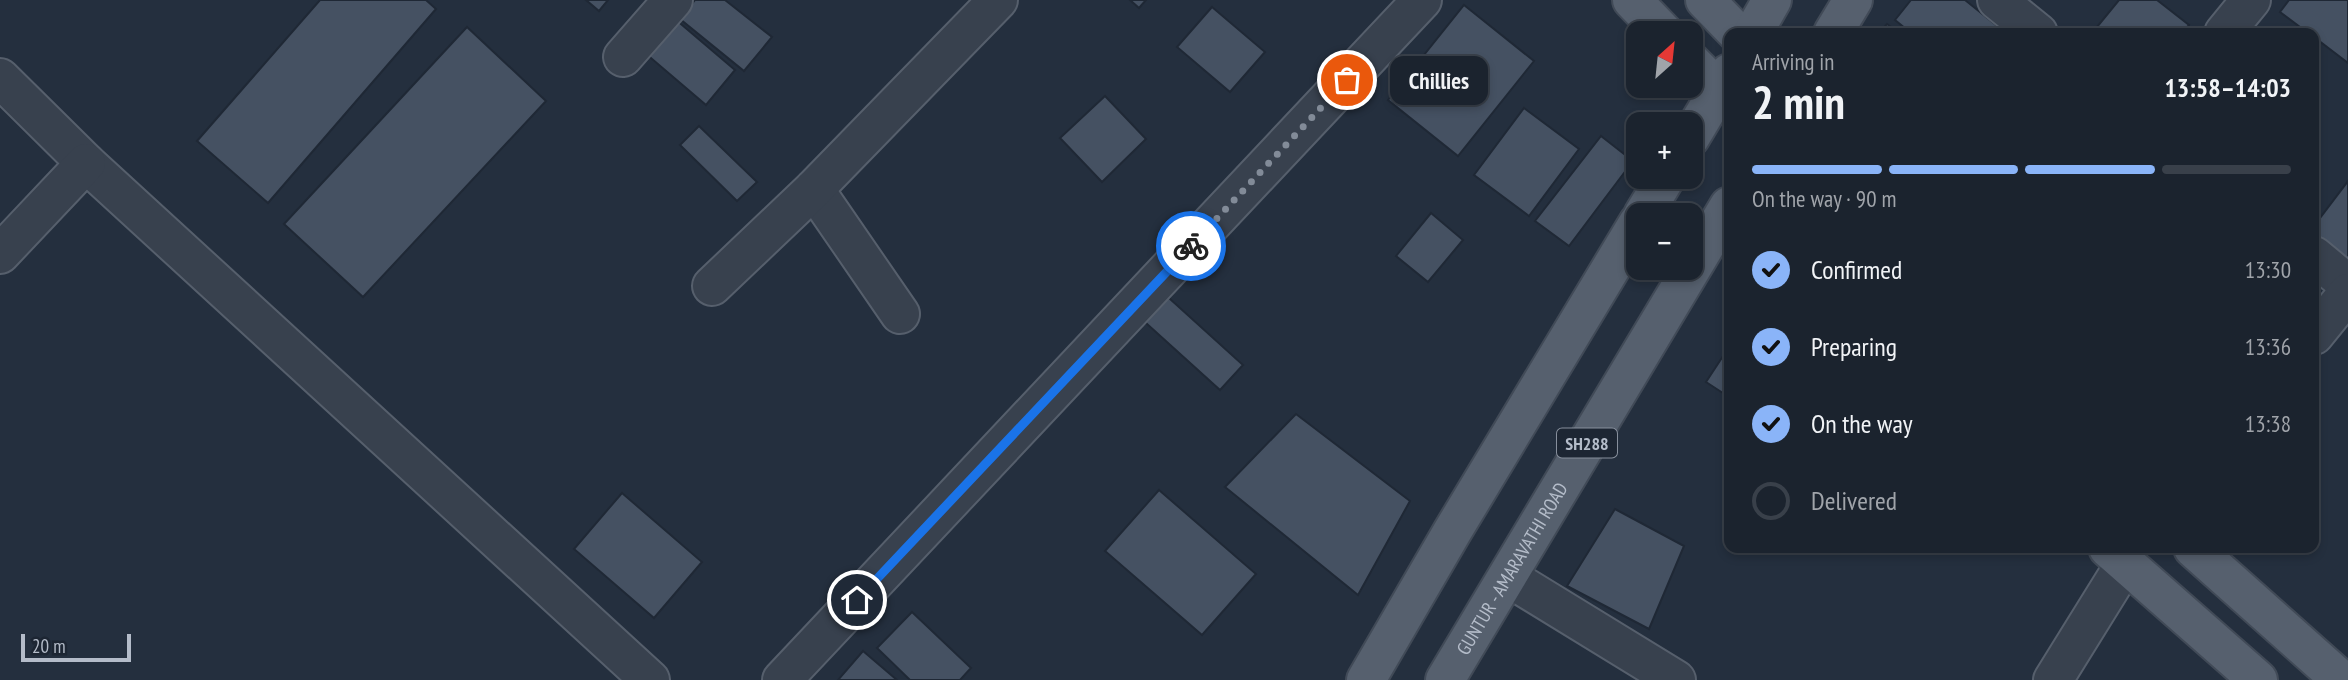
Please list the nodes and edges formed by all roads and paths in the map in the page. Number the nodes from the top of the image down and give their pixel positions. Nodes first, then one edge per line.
1 (673, 0) edge
2 (998, 0) edge
3 (1422, 0) edge
4 (1632, 0) edge
5 (1705, 0) edge
6 (1772, 0) edge
7 (1853, 0) edge
8 (1997, 0) edge
9 (2251, 0) edge
10 (1652, 21) edge
11 (1732, 28) edge
12 (1756, 28) edge
13 (1836, 28) edge
14 (2032, 28) edge
15 (2228, 28) edge
16 (623, 57) dead end
17 (1703, 69) edge
18 (0, 78) edge
19 (1724, 81) edge
20 (1703, 116) edge
21 (86, 163) junction
22 (814, 189) junction
23 (1724, 214) edge
24 (1626, 243) edge
25 (0, 254) edge
26 (2319, 260) edge
27 (2348, 284) edge
28 (712, 286) dead end
29 (2348, 293) edge
30 (900, 314) dead end
31 (2319, 329) edge
32 (2199, 553) edge
33 (2116, 556) edge
34 (1508, 576) junction
35 (650, 680) edge
36 (782, 680) edge
37 (1366, 680) edge
38 (1445, 680) edge
39 (1676, 680) edge
40 (2053, 680) edge
41 (2258, 680) edge
42 (2341, 680) edge

1 - 16 street
2 - 22 street
3 - 36 street
4 - 10 main road
5 - 11 main road
6 - 12 main road
7 - 13 main road
8 - 14 street
9 - 15 street
17 - 19 main road
18 - 21 street
19 - 20 main road
21 - 25 street
21 - 35 street
22 - 28 street
22 - 30 street
23 - 34 main road, GUNTUR - AMARAVATHI ROAD / SH288
24 - 37 main road
26 - 27 street
29 - 31 street
32 - 42 main road
33 - 40 street
33 - 41 main road
34 - 38 main road, GUNTUR - AMARAVATHI ROAD / SH288
34 - 39 street

